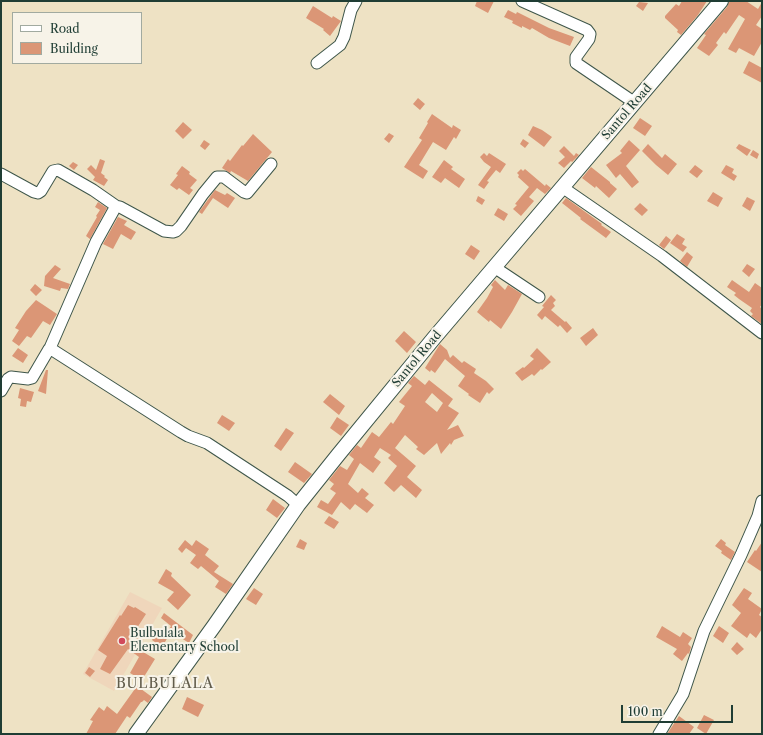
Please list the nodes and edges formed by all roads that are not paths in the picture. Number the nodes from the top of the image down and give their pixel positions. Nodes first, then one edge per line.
1 (356, 1) edge
2 (522, 1) edge
3 (721, 1) edge
4 (317, 63) dead end
5 (635, 103) junction
6 (271, 164) dead end
7 (1, 174) edge
8 (562, 187) junction
9 (116, 206) junction
10 (494, 267) junction
11 (539, 297) dead end
12 (762, 333) edge
13 (50, 348) junction
14 (1, 391) edge
15 (762, 502) edge
16 (298, 505) junction
17 (136, 734) edge
18 (659, 734) edge

1 - 4 street
2 - 5 street
3 - 5 main road, Santol Road
5 - 8 main road, Santol Road
6 - 9 street
7 - 9 street
8 - 10 main road, Santol Road
8 - 12 street
9 - 13 street
10 - 11 street
10 - 16 main road, Santol Road
13 - 14 street
13 - 16 street
15 - 18 street
16 - 17 main road, Santol Road

